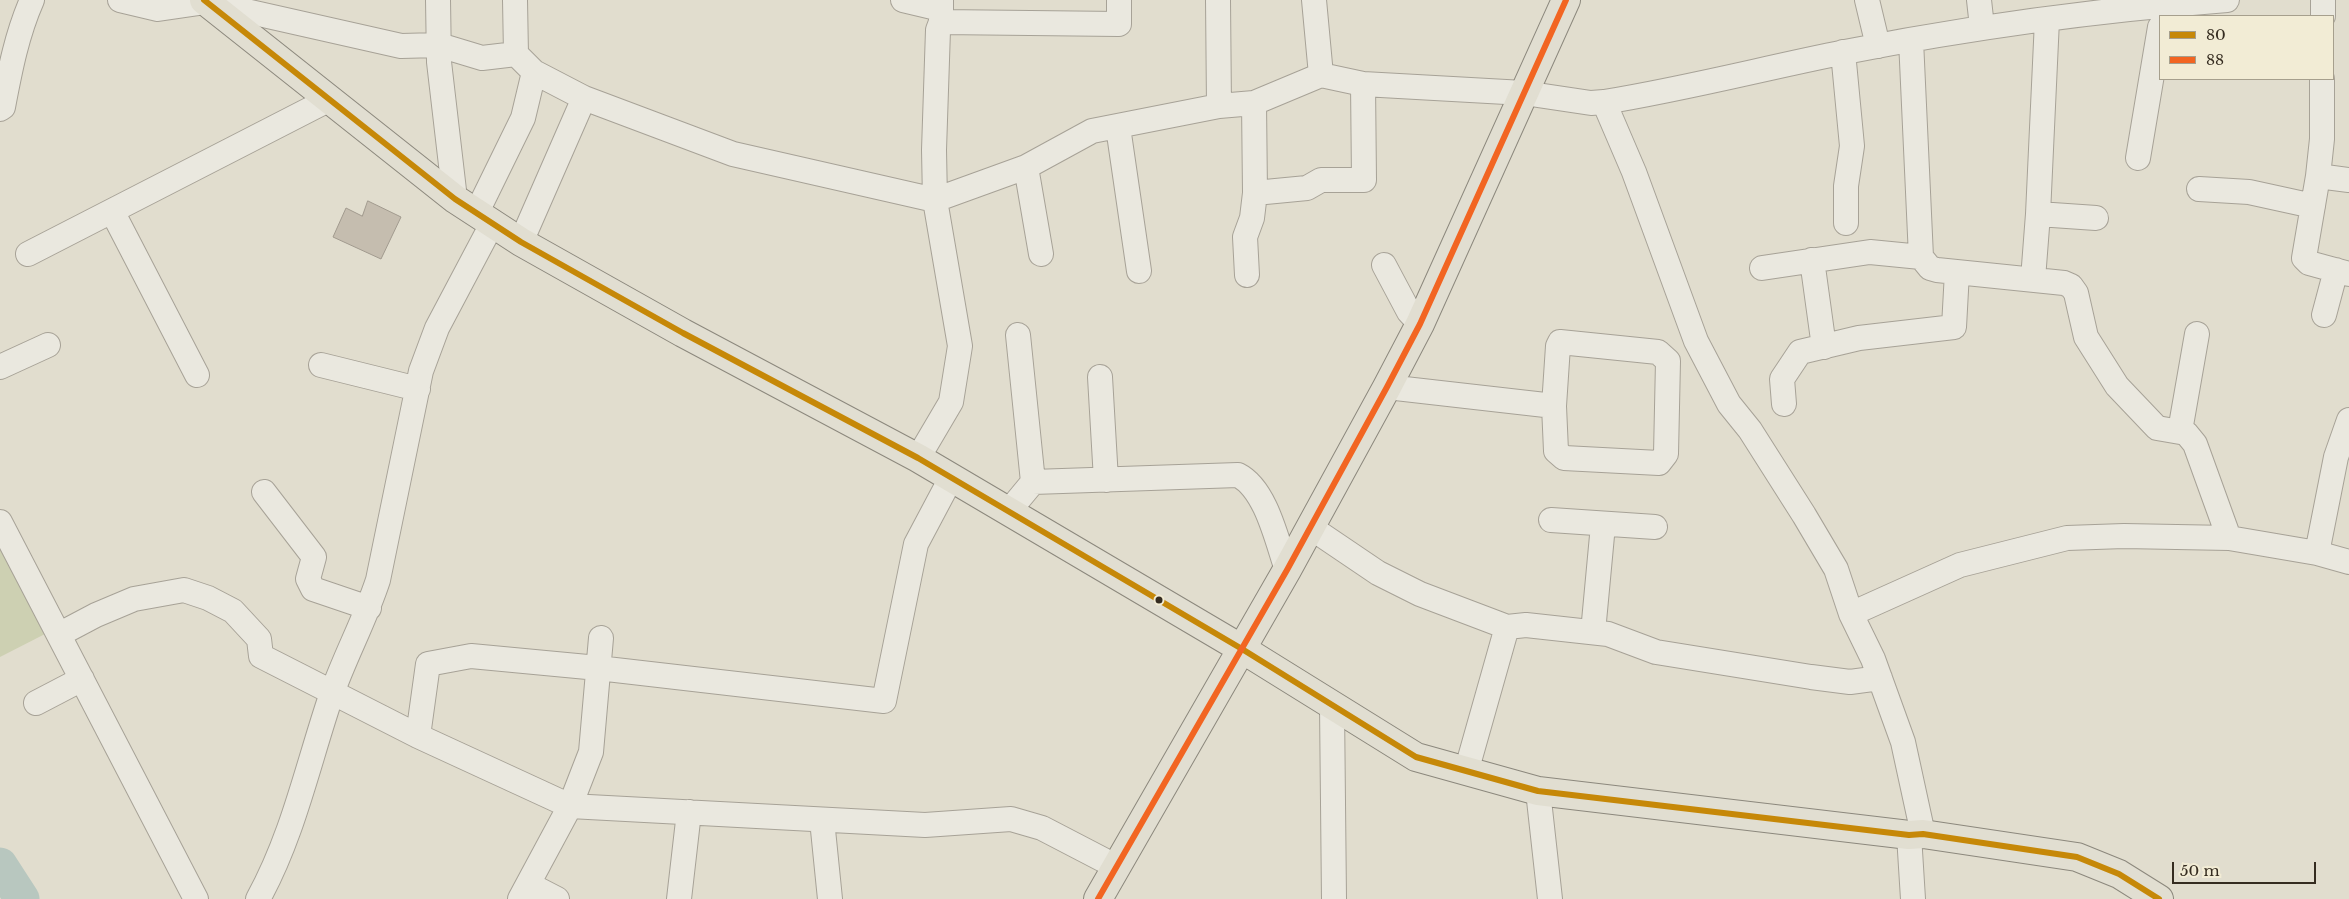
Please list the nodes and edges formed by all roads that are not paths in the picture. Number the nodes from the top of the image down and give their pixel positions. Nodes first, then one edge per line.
1 (32, 0) edge
2 (120, 0) edge
3 (438, 0) edge
4 (514, 0) edge
5 (903, 0) edge
6 (1119, 0) edge
7 (1218, 0) edge
8 (1314, 0) edge
9 (1566, 0) edge
10 (1868, 0) edge
11 (1979, 0) edge
12 (2228, 0) edge
13 (2323, 0) edge
14 (205, 1) edge
15 (941, 10) edge
16 (2156, 11) edge
17 (2323, 15) edge
18 (2047, 20) junction
19 (1982, 27) junction
20 (1910, 40) junction
21 (439, 44) junction
22 (1878, 46) junction
23 (1843, 52) junction
24 (516, 54) junction
25 (534, 72) junction
26 (1321, 75) junction
27 (2322, 80) edge
28 (1363, 84) junction
29 (1524, 93) junction
30 (584, 98) junction
31 (328, 100) junction
32 (1604, 102) junction
33 (1254, 103) junction
34 (1219, 106) junction
35 (0, 109) edge
36 (1118, 127) junction
37 (2138, 158) dead end
38 (1026, 167) junction
39 (2318, 176) junction
40 (2349, 180) edge
41 (2199, 189) dead end
42 (1254, 193) junction
43 (935, 200) junction
44 (2312, 206) junction
45 (112, 211) junction
46 (474, 213) junction
47 (2038, 214) junction
48 (2096, 218) dead end
49 (1846, 223) dead end
50 (521, 242) junction
51 (28, 254) dead end
52 (1042, 254) dead end
53 (1922, 257) junction
54 (1812, 260) junction
55 (1384, 265) dead end
56 (1762, 268) dead end
57 (1139, 271) dead end
58 (1957, 272) junction
59 (2343, 272) edge
60 (1247, 275) dead end
61 (2033, 279) junction
62 (2324, 316) dead end
63 (1420, 324) junction
64 (1018, 334) dead end
65 (2197, 334) dead end
66 (48, 345) dead end
67 (1824, 347) junction
68 (321, 365) dead end
69 (0, 367) edge
70 (197, 375) dead end
71 (1100, 377) dead end
72 (1387, 387) junction
73 (418, 389) junction
74 (1784, 404) dead end
75 (1554, 406) junction
76 (2349, 420) edge
77 (2180, 431) junction
78 (918, 458) junction
79 (2342, 459) edge
80 (951, 478) junction
81 (1106, 480) junction
82 (1033, 482) junction
83 (264, 492) dead end
84 (1009, 511) junction
85 (1551, 520) dead end
86 (0, 522) edge
87 (1603, 524) junction
88 (1310, 527) junction
89 (1655, 527) dead end
90 (2229, 538) junction
91 (2317, 553) junction
92 (2349, 562) edge
93 (1287, 570) junction
94 (369, 608) junction
95 (1851, 614) junction
96 (1507, 627) junction
97 (1594, 632) junction
98 (60, 634) junction
99 (601, 638) dead end
100 (1242, 649) junction
101 (598, 668) junction
102 (1880, 678) junction
103 (82, 679) junction
104 (332, 693) junction
105 (36, 703) dead end
106 (1332, 706) junction
107 (418, 736) junction
108 (1466, 772) junction
109 (1538, 792) junction
110 (570, 806) junction
111 (688, 812) junction
112 (822, 820) junction
113 (1916, 834) junction
114 (1117, 867) junction
115 (524, 892) edge
116 (196, 899) edge
117 (258, 899) edge
118 (557, 899) edge
119 (679, 899) edge
120 (830, 899) edge
121 (1098, 899) edge
122 (1334, 899) edge
123 (1550, 899) edge
124 (1913, 899) edge
125 (2159, 899) edge

1 - 35 street
2 - 14 street
3 - 21 street
4 - 24 street
5 - 15 street
6 - 15 street
7 - 34 street
8 - 26 street
9 - 29 main road
10 - 22 street
11 - 19 street
12 - 16 street
13 - 17 street
14 - 21 street
14 - 31 main road
15 - 43 street
16 - 18 street
16 - 37 street
18 - 19 street
18 - 47 street
19 - 20 street
20 - 22 street
20 - 53 street
21 - 24 street
21 - 46 street
22 - 23 street
23 - 32 street
23 - 49 street
24 - 25 street
25 - 30 street
25 - 46 street
26 - 28 street
26 - 33 street
27 - 39 street
28 - 29 street
28 - 42 street
29 - 32 street
29 - 63 main road
30 - 43 street
30 - 50 street
31 - 45 street
31 - 46 main road
32 - 95 street
33 - 34 street
33 - 42 street
34 - 36 street
36 - 38 street
36 - 57 street
38 - 43 street
38 - 52 street
39 - 40 street
39 - 44 street
41 - 44 street
42 - 60 street
43 - 78 street
44 - 59 street
45 - 51 street
45 - 70 street
46 - 50 main road
46 - 73 street
47 - 48 street
47 - 61 street
50 - 78 main road
53 - 54 street
53 - 58 street
54 - 56 street
54 - 67 street
55 - 63 street
58 - 61 street
58 - 67 street
59 - 62 street
61 - 77 street
63 - 72 main road
64 - 82 street
65 - 77 street
66 - 69 street
67 - 74 street
68 - 73 street
71 - 81 street
72 - 75 street
72 - 88 main road
73 - 94 street
75 - 75 street
76 - 79 street
77 - 90 street
78 - 80 main road
79 - 91 street
80 - 84 main road
80 - 101 street
81 - 82 street
81 - 93 street
82 - 84 street
83 - 94 street
84 - 100 main road
85 - 87 street
86 - 98 street
87 - 89 street
87 - 97 street
88 - 93 main road
88 - 96 street
90 - 91 street
90 - 95 street
91 - 92 street
93 - 100 main road
94 - 104 street
95 - 102 street
96 - 97 street
96 - 108 street
97 - 102 street
98 - 103 street
98 - 104 street
99 - 101 street
100 - 106 main road
100 - 114 main road
101 - 107 street
101 - 110 street
102 - 113 street
103 - 105 street
103 - 116 street
104 - 107 street
104 - 117 street
106 - 108 main road
106 - 122 street
107 - 110 street
108 - 109 main road
109 - 113 main road
109 - 123 street
110 - 111 street
110 - 115 street
111 - 112 street
111 - 119 street
112 - 114 street
112 - 120 street
113 - 124 street
113 - 125 main road
114 - 121 main road
115 - 118 street

